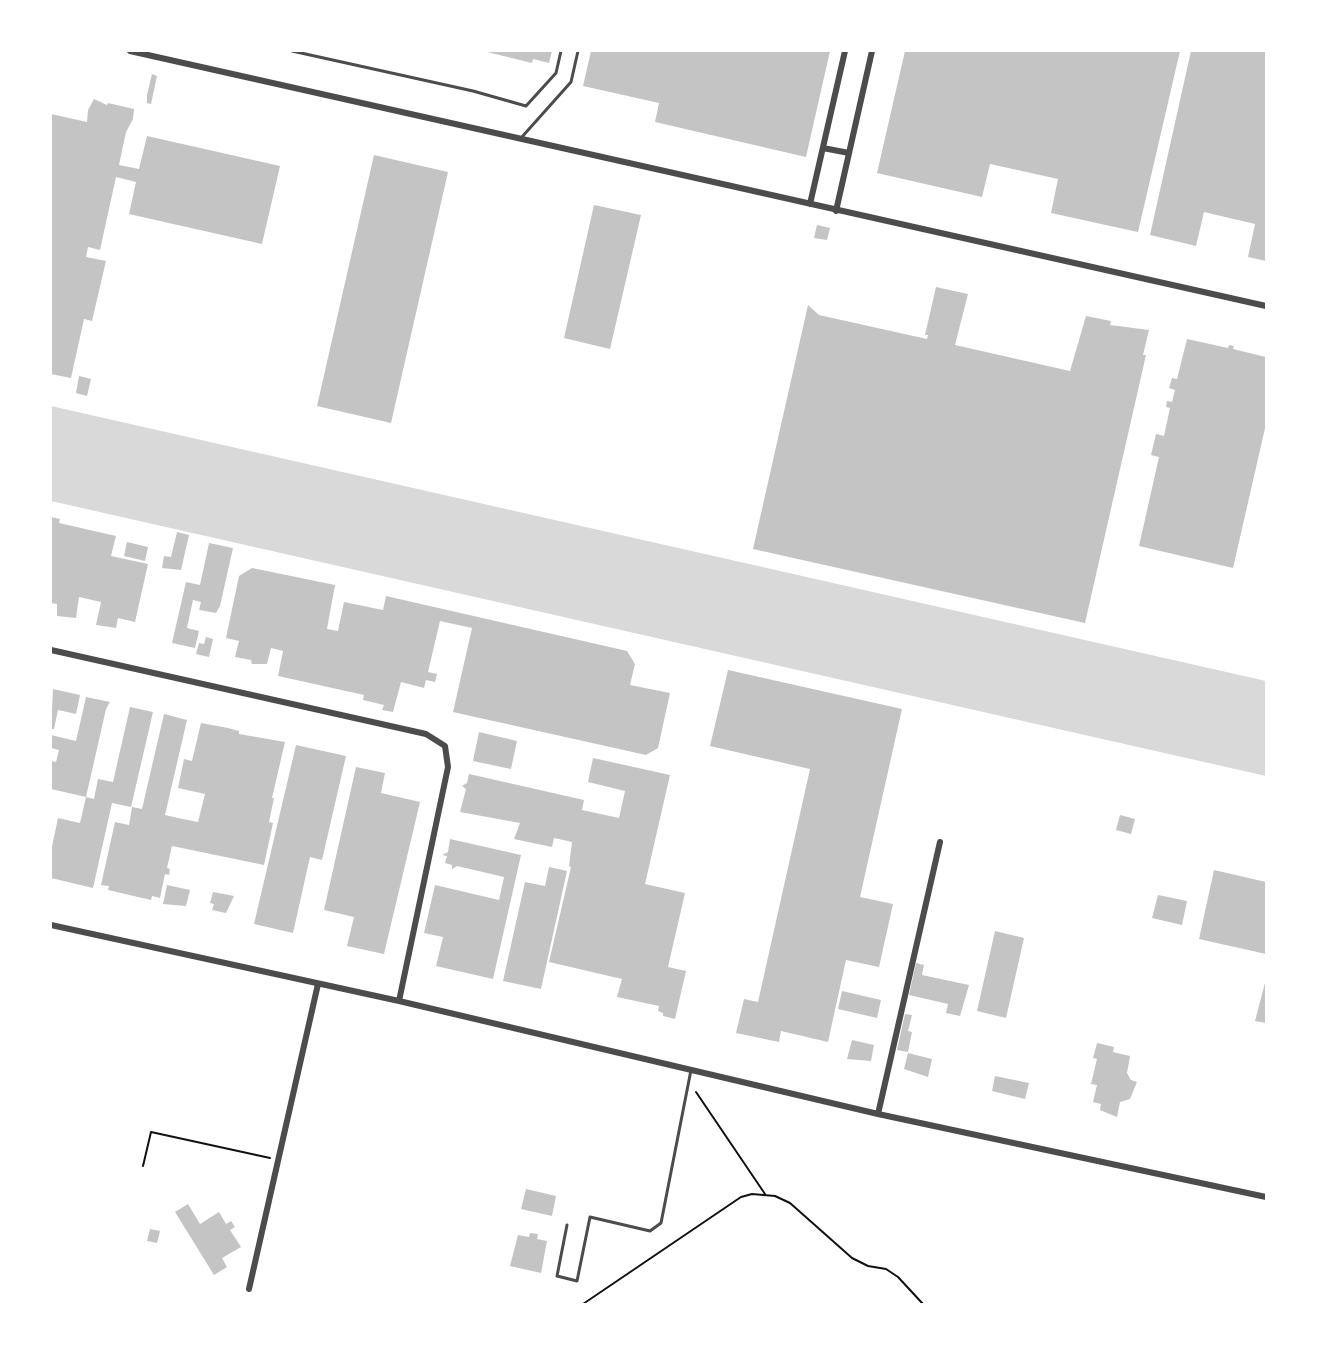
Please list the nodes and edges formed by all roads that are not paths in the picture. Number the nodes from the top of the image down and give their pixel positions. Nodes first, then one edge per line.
1 (130, 51) edge
2 (292, 51) edge
3 (561, 51) edge
4 (578, 51) edge
5 (846, 51) edge
6 (872, 51) edge
7 (520, 139) junction
8 (823, 148) junction
9 (849, 153) junction
10 (810, 204) junction
11 (836, 211) junction
12 (1266, 306) edge
13 (51, 650) edge
14 (939, 842) dead end
15 (51, 925) edge
16 (318, 984) junction
17 (399, 1001) junction
18 (691, 1070) junction
19 (879, 1114) junction
20 (1266, 1197) edge
21 (567, 1225) dead end
22 (249, 1288) dead end

1 - 7 street
2 - 3 lane
4 - 7 lane
5 - 8 street
6 - 9 street
7 - 10 street
8 - 9 street
8 - 10 street
9 - 11 street
10 - 11 street
11 - 12 street
13 - 17 street
14 - 19 street
15 - 16 street
16 - 17 street
16 - 22 street
17 - 18 street
18 - 19 street
18 - 21 lane
19 - 20 street

